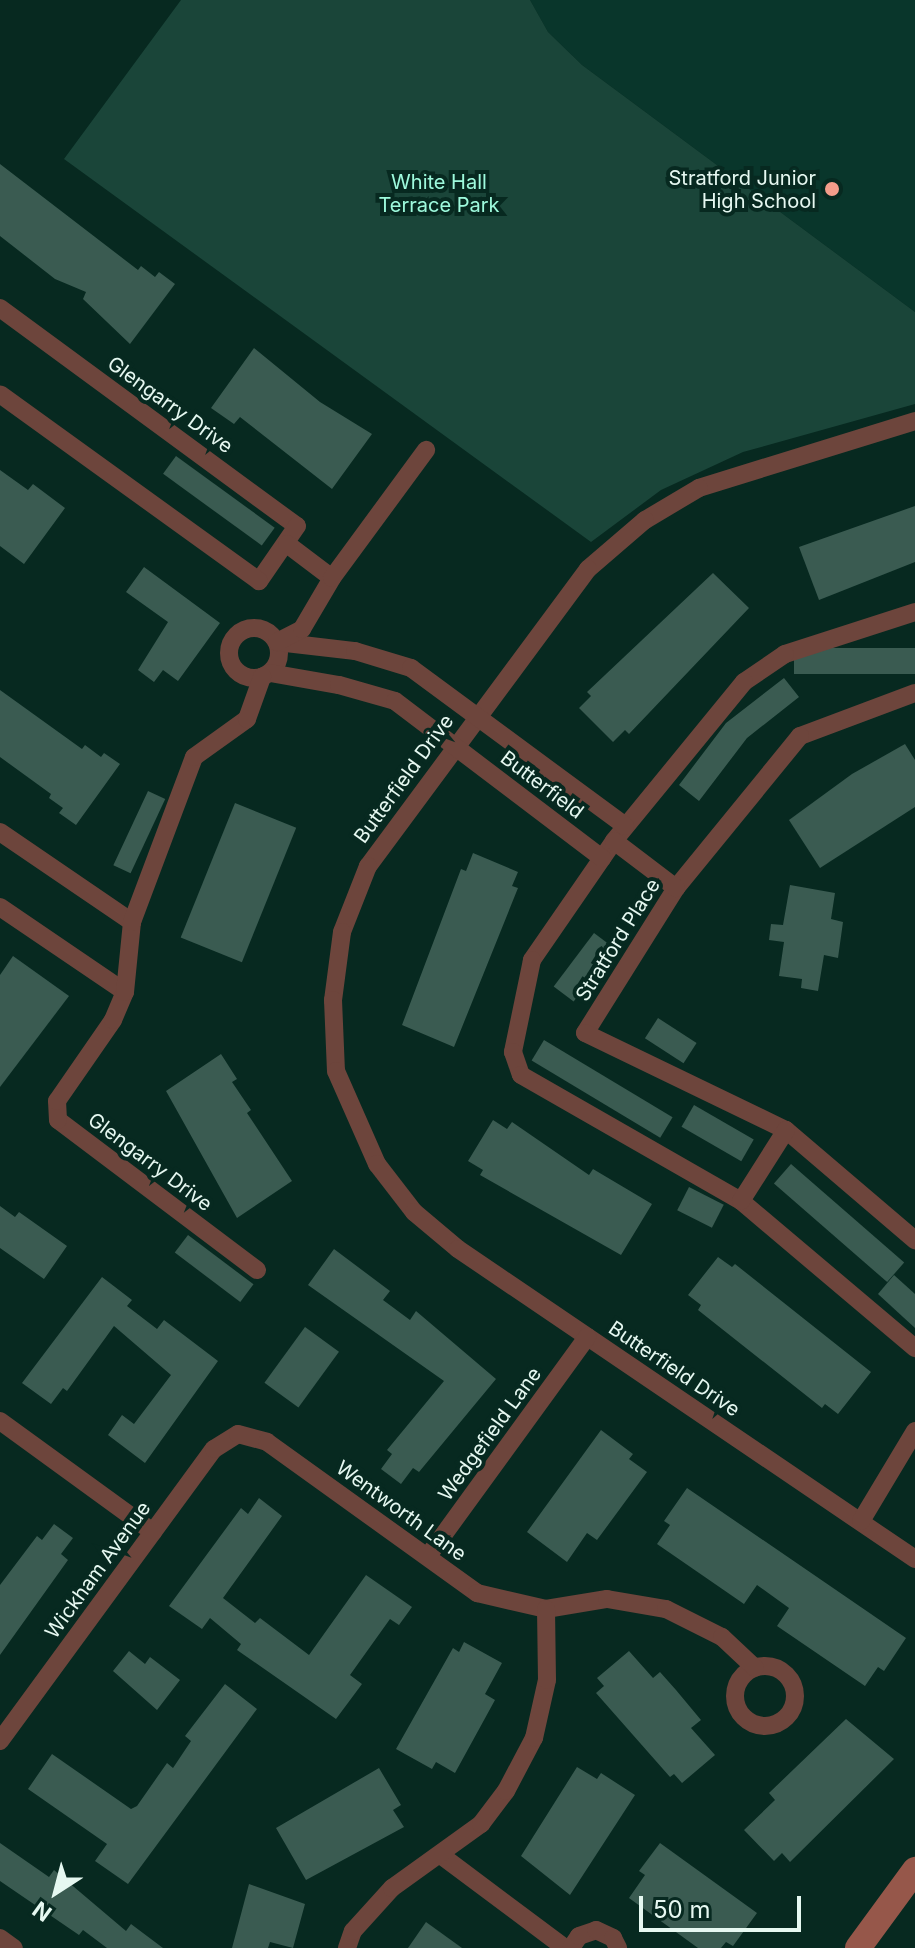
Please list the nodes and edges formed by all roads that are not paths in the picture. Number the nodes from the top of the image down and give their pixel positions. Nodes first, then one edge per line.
1 (0, 308) edge
2 (0, 394) edge
3 (915, 421) edge
4 (426, 450) dead end
5 (287, 544) junction
6 (332, 578) junction
7 (915, 612) edge
8 (277, 642) junction
9 (266, 675) junction
10 (915, 693) edge
11 (477, 717) junction
12 (455, 746) junction
13 (0, 832) edge
14 (620, 833) junction
15 (602, 858) junction
16 (676, 888) junction
17 (0, 907) edge
18 (132, 922) junction
19 (125, 992) junction
20 (786, 1130) junction
21 (741, 1201) junction
22 (915, 1240) edge
23 (257, 1270) dead end
24 (587, 1337) junction
25 (915, 1348) edge
26 (0, 1421) edge
27 (915, 1431) edge
28 (238, 1434) joint
29 (861, 1521) junction
30 (153, 1532) junction
31 (428, 1556) junction
32 (915, 1559) edge
33 (546, 1609) junction
34 (755, 1668) dead end
35 (0, 1741) edge
36 (442, 1856) junction
37 (915, 1870) edge
38 (0, 1938) edge
39 (14, 1948) edge
40 (347, 1948) edge
41 (565, 1948) edge
42 (571, 1948) edge
43 (618, 1948) edge
44 (858, 1948) edge

1 - 5 street, Glengarry Drive
2 - 5 street
3 - 11 street, Butterfield Drive
4 - 6 street
5 - 6 street
6 - 8 street
7 - 14 street
8 - 9 street, Glengarry Drive
8 - 9 street
8 - 11 street
9 - 12 street
9 - 18 street, Glengarry Drive
10 - 16 street, Stratford Place
11 - 12 street, Butterfield Drive
11 - 14 street, Butterfield
12 - 15 street, Butterfield
12 - 24 street, Butterfield Drive
13 - 18 street
14 - 15 street
14 - 16 street, Butterfield
15 - 21 street
16 - 20 street, Stratford Place
17 - 19 street
18 - 19 street, Glengarry Drive
19 - 23 street, Glengarry Drive
20 - 21 street
20 - 22 street, Stratford Place
21 - 25 street
24 - 29 street, Butterfield Drive
24 - 31 street, Wedgefield Lane
26 - 30 street
27 - 29 street
28 - 30 street, Wickham Avenue
28 - 31 street, Wentworth Lane
29 - 32 street, Butterfield Drive
30 - 35 street, Wickham Avenue
31 - 33 street, Wentworth Lane
33 - 34 street
33 - 36 street
36 - 40 street
36 - 41 street
37 - 44 street
38 - 39 street
42 - 43 street

